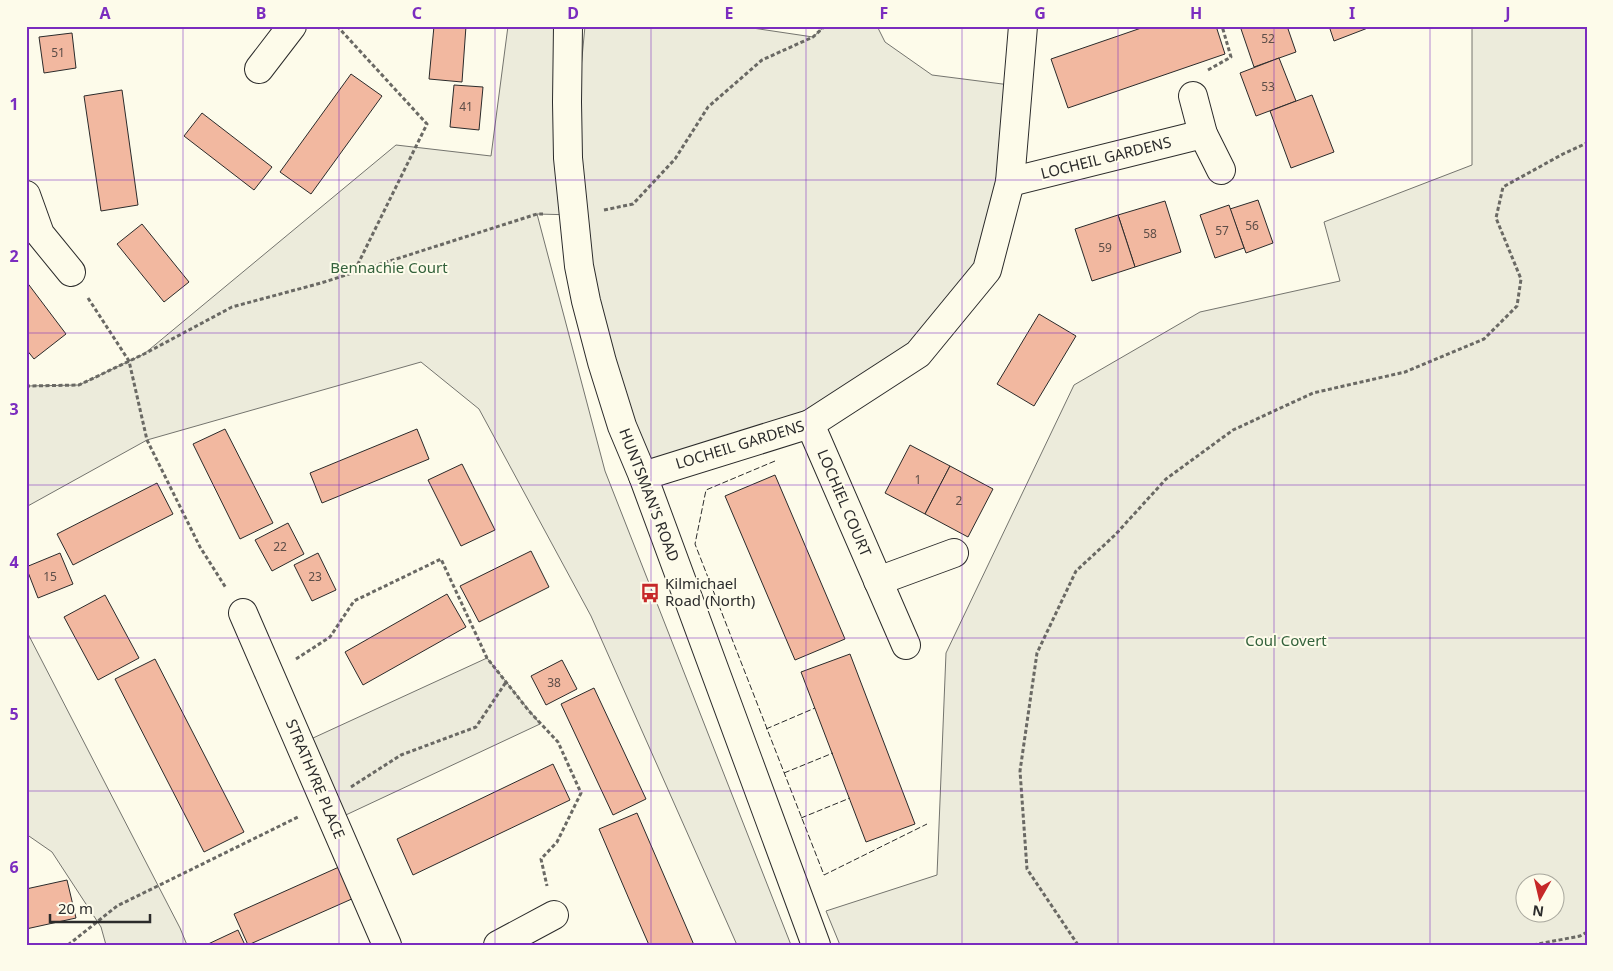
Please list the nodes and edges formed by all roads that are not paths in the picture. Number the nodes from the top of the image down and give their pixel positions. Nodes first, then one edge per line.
1 (292, 26) edge
2 (568, 26) edge
3 (1023, 26) edge
4 (258, 70) dead end
5 (1193, 96) road end
6 (1203, 134) junction
7 (1221, 170) dead end
8 (1010, 182) junction
9 (26, 195) edge
10 (71, 272) road end
11 (810, 424) junction
12 (643, 476) junction
13 (954, 554) dead end
14 (878, 581) junction
15 (243, 614) road end
16 (906, 645) dead end
17 (554, 915) road end
18 (387, 945) edge
19 (498, 945) edge
20 (816, 945) edge

1 - 4 street
2 - 12 street, HUNTSMAN'S ROAD
3 - 8 street, LOCHEIL GARDENS
5 - 6 street
6 - 7 street
6 - 8 street, LOCHEIL GARDENS
8 - 11 street, LOCHEIL GARDENS
9 - 10 street
11 - 12 street, LOCHEIL GARDENS
11 - 14 street, LOCHIEL COURT
12 - 20 street, HUNTSMAN'S ROAD
13 - 14 street
14 - 16 street, LOCHIEL COURT
15 - 18 street, STRATHYRE PLACE
17 - 19 street

